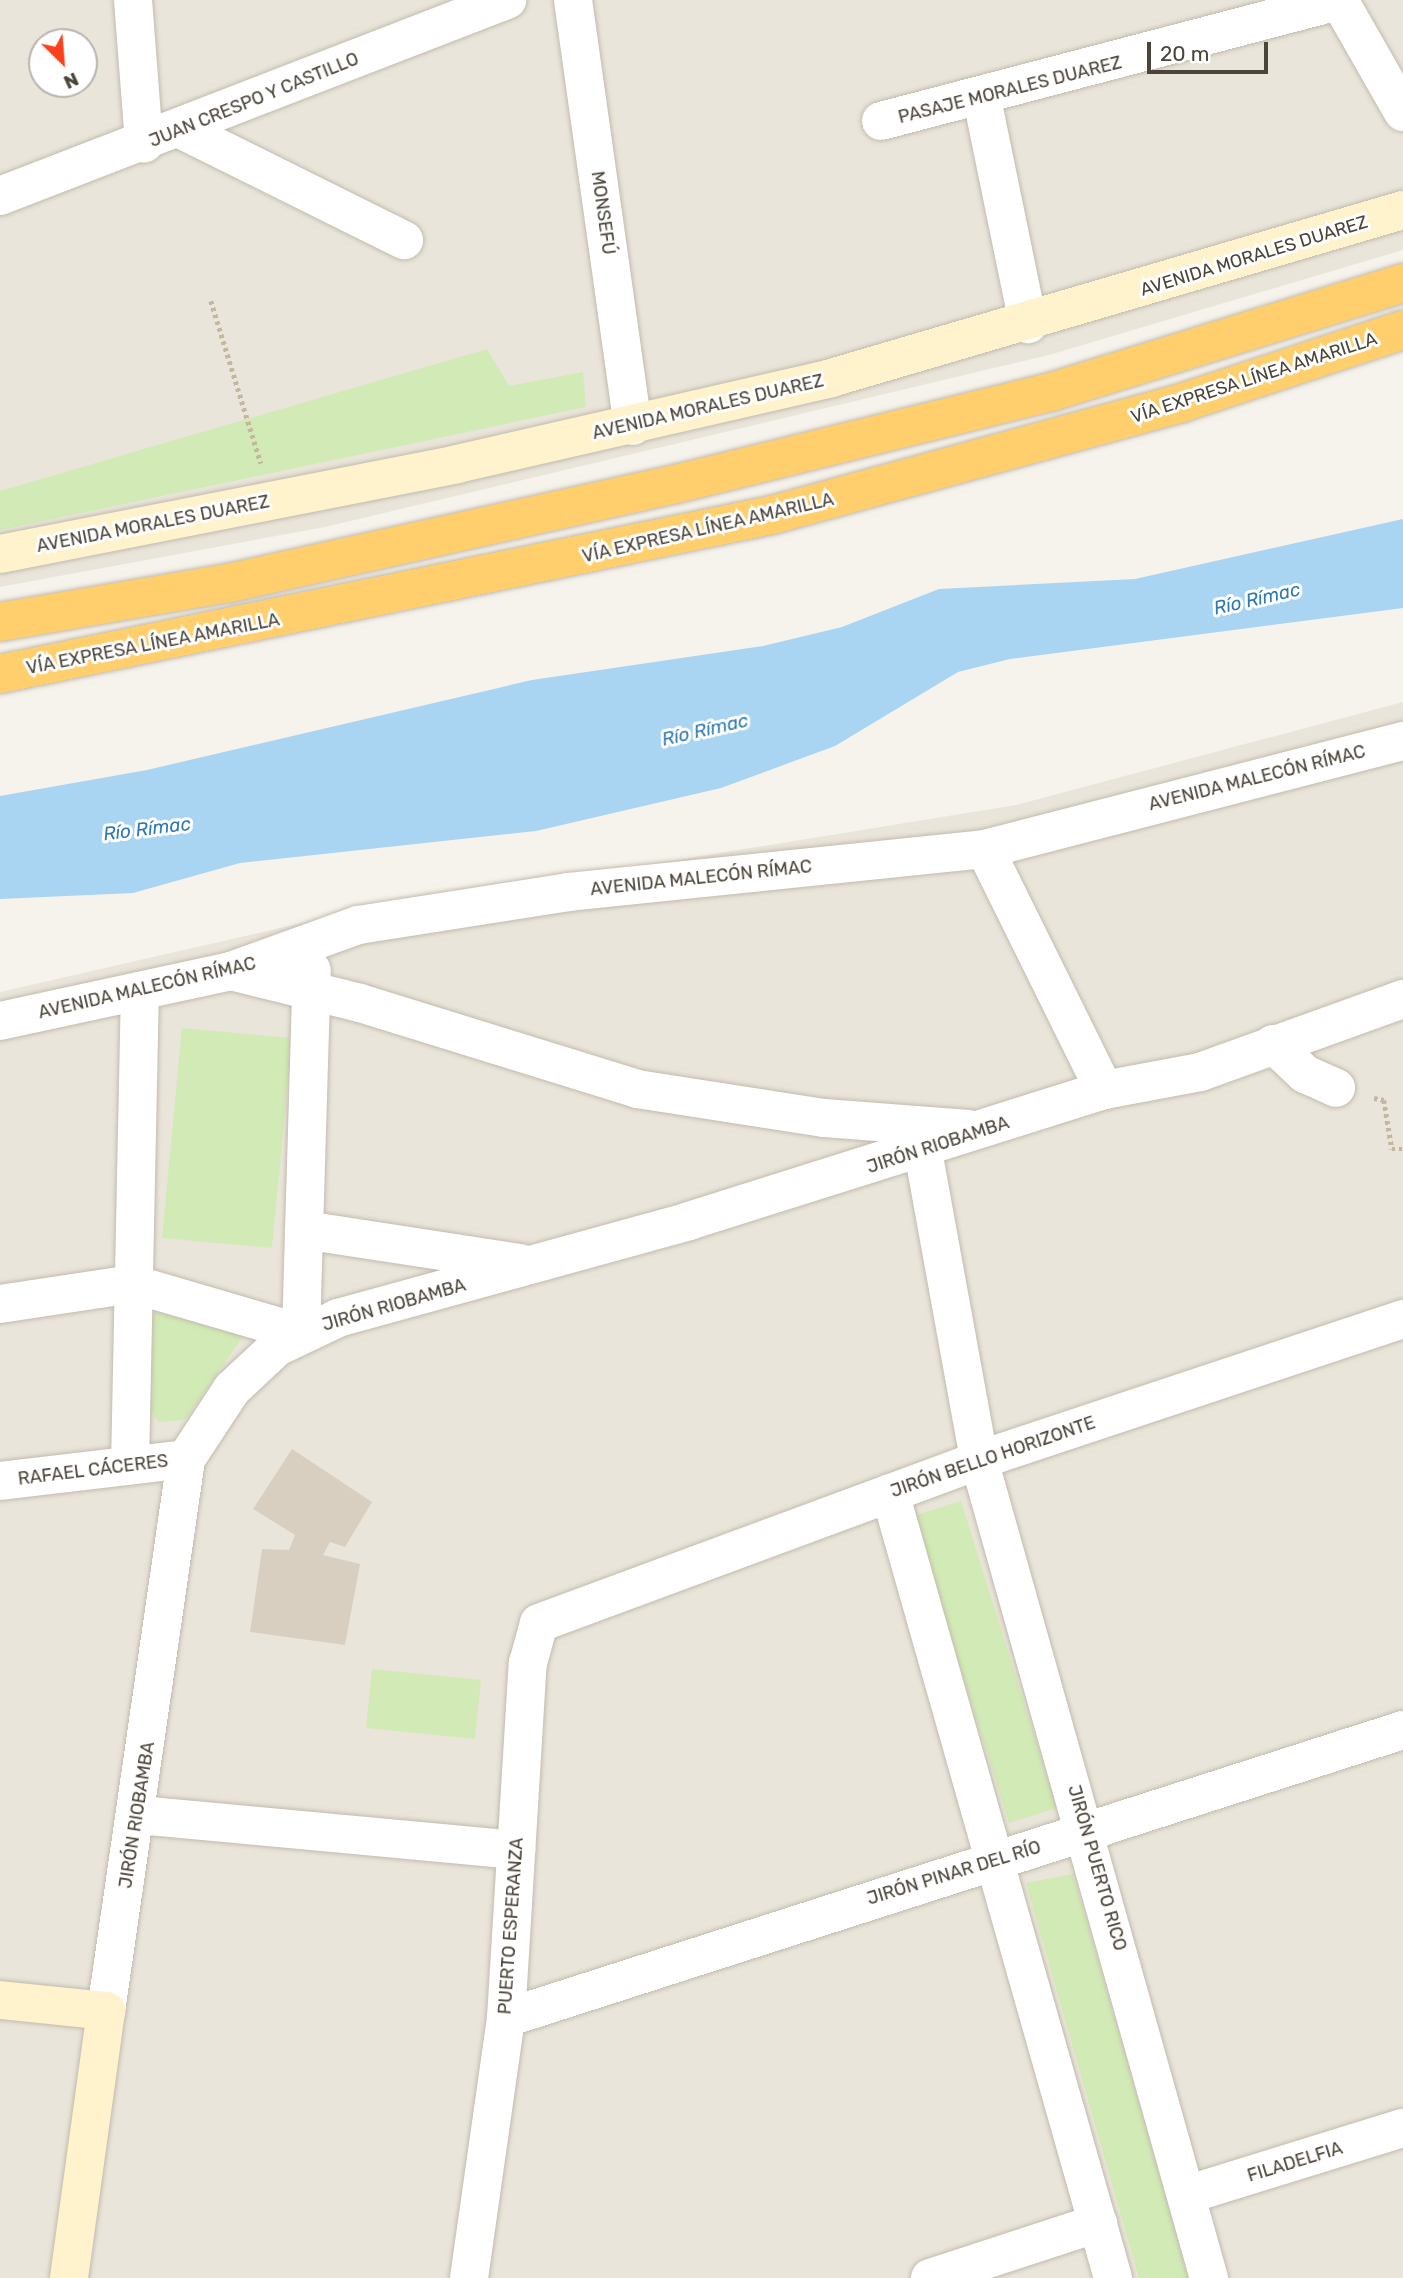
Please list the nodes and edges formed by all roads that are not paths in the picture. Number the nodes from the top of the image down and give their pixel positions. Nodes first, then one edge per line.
1 (133, 0) edge
2 (507, 0) edge
3 (573, 0) edge
4 (1340, 0) edge
5 (982, 99) junction
6 (1403, 112) edge
7 (881, 121) dead end
8 (182, 130) junction
9 (144, 144) junction
10 (0, 196) edge
11 (1403, 210) edge
12 (404, 240) dead end
13 (1403, 283) edge
14 (1028, 324) junction
15 (1403, 330) edge
16 (633, 426) junction
17 (0, 554) edge
18 (0, 622) edge
19 (0, 674) edge
20 (1403, 741) edge
21 (985, 849) junction
22 (313, 946) junction
23 (231, 971) junction
24 (140, 993) junction
25 (311, 993) junction
26 (1403, 999) edge
27 (0, 1021) edge
28 (1273, 1044) junction
29 (1336, 1088) road end
30 (1104, 1090) junction
31 (991, 1130) junction
32 (923, 1151) junction
33 (304, 1230) junction
34 (533, 1265) junction
35 (133, 1284) junction
36 (0, 1304) edge
37 (1403, 1319) edge
38 (301, 1333) junction
39 (186, 1459) junction
40 (979, 1460) junction
41 (130, 1465) junction
42 (0, 1481) edge
43 (890, 1493) junction
44 (584, 1602) joint
45 (1403, 1730) edge
46 (139, 1815) junction
47 (1087, 1832) junction
48 (516, 1850) junction
49 (994, 1858) junction
50 (0, 2000) edge
51 (106, 2011) junction
52 (506, 2018) junction
53 (1403, 2128) edge
54 (1186, 2195) junction
55 (1098, 2223) junction
56 (69, 2278) edge
57 (469, 2278) edge
58 (930, 2278) edge
59 (1113, 2278) edge
60 (1209, 2278) edge

1 - 9 street
2 - 8 street, JUAN CRESPO Y CASTILLO
3 - 16 street, MONSEFÚ
4 - 5 street, PASAJE MORALES DUAREZ
4 - 6 street
5 - 7 street, PASAJE MORALES DUAREZ
5 - 14 street
8 - 9 street, JUAN CRESPO Y CASTILLO
8 - 12 street
9 - 10 street, JUAN CRESPO Y CASTILLO
11 - 14 street, AVENIDA MORALES DUAREZ
13 - 18 highway
14 - 16 street, AVENIDA MORALES DUAREZ
15 - 19 highway, VÍA EXPRESA LÍNEA AMARILLA
16 - 17 street, AVENIDA MORALES DUAREZ
20 - 21 street, AVENIDA MALECÓN RÍMAC
21 - 22 street, AVENIDA MALECÓN RÍMAC
21 - 30 street
22 - 23 street, AVENIDA MALECÓN RÍMAC
22 - 25 street
23 - 24 street, AVENIDA MALECÓN RÍMAC
23 - 25 street
24 - 27 street, AVENIDA MALECÓN RÍMAC
24 - 35 street
25 - 31 street
25 - 33 street
26 - 28 street, JIRÓN RIOBAMBA
28 - 29 street
28 - 30 street, JIRÓN RIOBAMBA
30 - 31 street, JIRÓN RIOBAMBA
31 - 32 street, JIRÓN RIOBAMBA
32 - 34 street, JIRÓN RIOBAMBA
32 - 40 street, JIRÓN PUERTO RICO
33 - 34 street
33 - 38 street
34 - 38 street, JIRÓN RIOBAMBA
35 - 36 street
35 - 38 street
35 - 41 street
37 - 40 street, JIRÓN BELLO HORIZONTE
38 - 39 street, JIRÓN RIOBAMBA
39 - 41 street, RAFAEL CÁCERES
39 - 46 street, JIRÓN RIOBAMBA
40 - 43 street, JIRÓN BELLO HORIZONTE
40 - 47 street, JIRÓN PUERTO RICO
41 - 42 street, RAFAEL CÁCERES
43 - 44 street, JIRÓN BELLO HORIZONTE
43 - 49 street
44 - 48 street, PUERTO ESPERANZA
45 - 47 street, JIRÓN PINAR DEL RÍO
46 - 48 street
46 - 51 street, JIRÓN RIOBAMBA
47 - 49 street, JIRÓN PINAR DEL RÍO
47 - 54 street, JIRÓN PUERTO RICO
48 - 52 street, PUERTO ESPERANZA
49 - 52 street, JIRÓN PINAR DEL RÍO
49 - 55 street
50 - 51 street
51 - 56 street, JIRÓN RIOBAMBA
52 - 57 street, PUERTO ESPERANZA
53 - 54 street, FILADELFIA
54 - 60 street, JIRÓN PUERTO RICO
55 - 58 street
55 - 59 street

